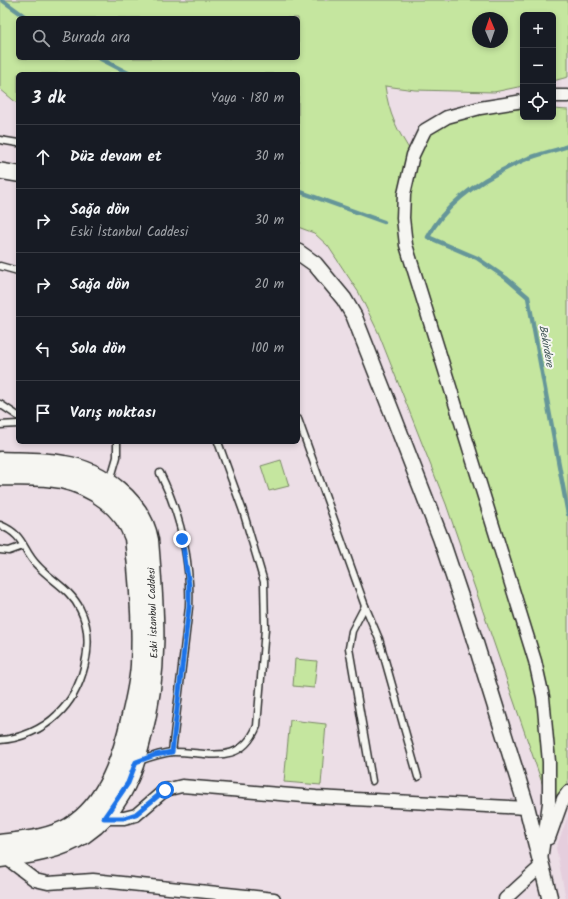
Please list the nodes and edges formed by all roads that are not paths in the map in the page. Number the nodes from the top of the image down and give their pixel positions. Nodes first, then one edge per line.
1 (556, 96) edge
2 (568, 96) edge
3 (520, 101) edge
4 (0, 140) edge
5 (16, 144) edge
6 (0, 171) edge
7 (16, 174) edge
8 (300, 253) edge
9 (0, 266) edge
10 (16, 270) edge
11 (0, 404) edge
12 (16, 415) edge
13 (0, 424) edge
14 (16, 424) edge
15 (300, 425) edge
16 (117, 444) edge
17 (219, 444) edge
18 (0, 461) edge
19 (160, 473) dead end
20 (0, 476) edge
21 (109, 484) junction
22 (0, 525) edge
23 (24, 546) junction
24 (0, 550) edge
25 (365, 606) junction
26 (0, 740) edge
27 (172, 752) junction
28 (136, 762) junction
29 (418, 777) dead end
30 (372, 782) dead end
31 (568, 792) edge
32 (527, 808) junction
33 (104, 818) junction
34 (2, 853) edge
35 (540, 865) junction
36 (274, 899) edge
37 (505, 899) edge
38 (550, 899) edge

1 - 2 street
3 - 35 street
4 - 5 lane
6 - 7 street
8 - 32 street
9 - 10 lane
11 - 12 lane
13 - 14 lane
15 - 25 lane
16 - 21 lane
17 - 27 lane
18 - 21 main road, Eski İstanbul Caddesi
19 - 27 lane
20 - 34 main road, Eski İstanbul Caddesi
21 - 28 main road, Eski İstanbul Caddesi
22 - 23 lane
23 - 24 lane
23 - 26 lane
25 - 29 lane
25 - 30 lane
27 - 28 lane
28 - 33 main road, Eski İstanbul Caddesi
31 - 35 street
32 - 33 street
32 - 35 street
33 - 34 main road, Eski İstanbul Caddesi
34 - 36 street
35 - 37 street
35 - 38 street

